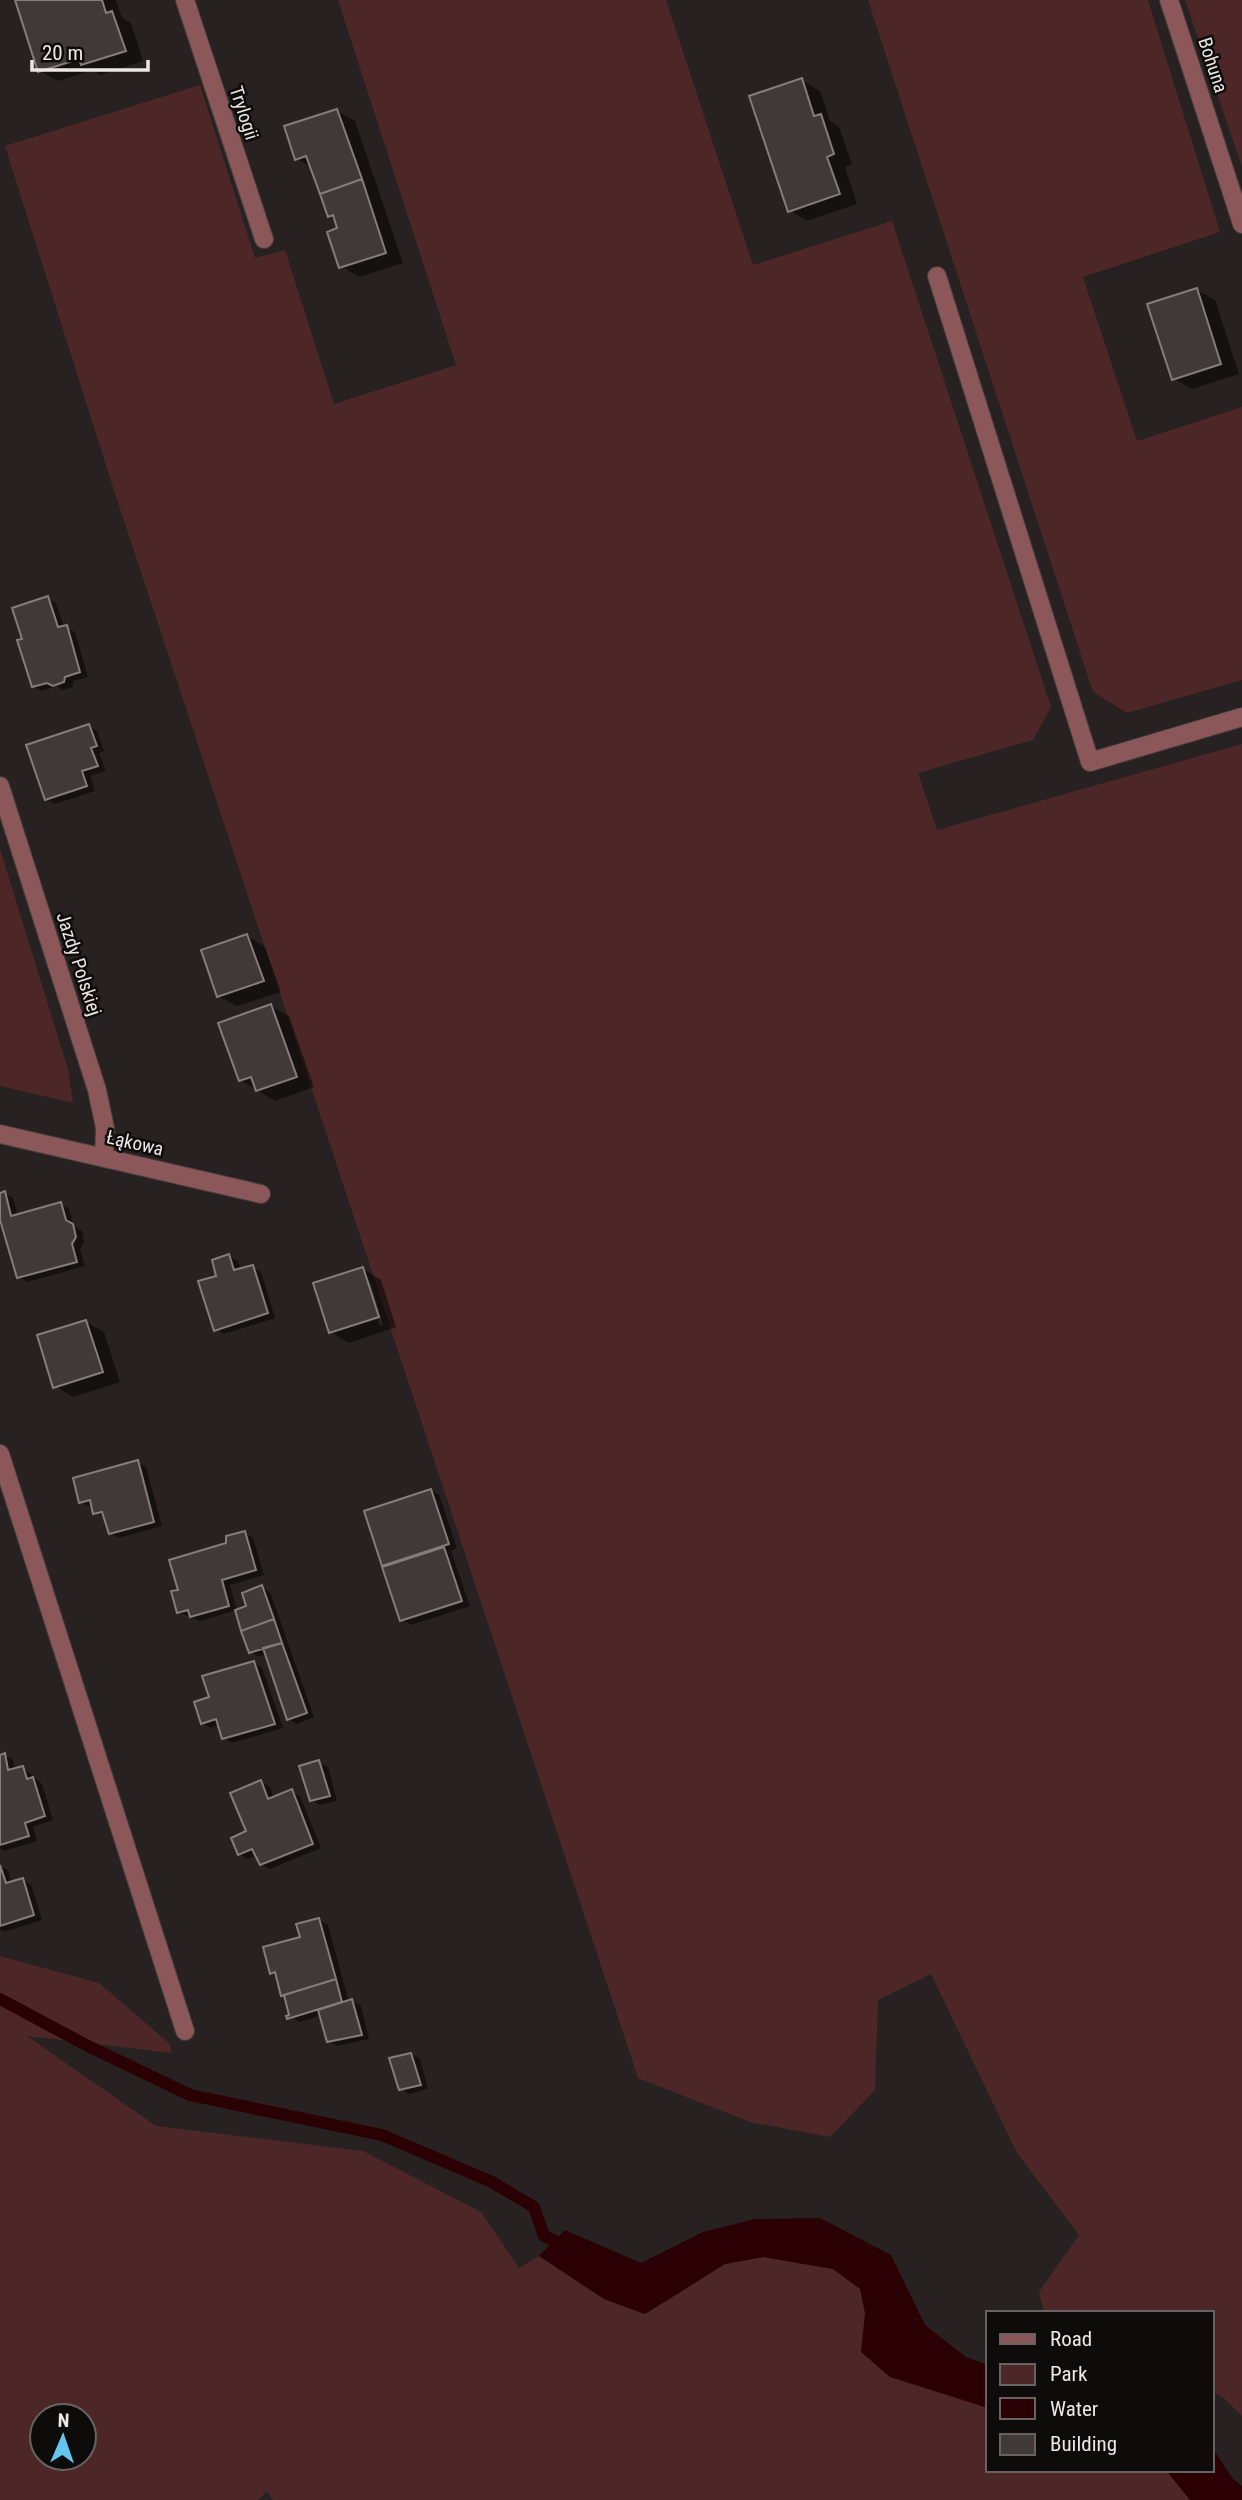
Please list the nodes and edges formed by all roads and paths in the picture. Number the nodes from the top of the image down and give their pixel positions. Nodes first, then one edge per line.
1 (185, 0) edge
2 (1169, 0) edge
3 (1242, 224) edge
4 (264, 239) dead end
5 (937, 276) dead end
6 (1242, 718) edge
7 (0, 786) edge
8 (0, 1134) edge
9 (104, 1158) junction
10 (261, 1194) dead end
11 (0, 1454) edge
12 (185, 2031) dead end

1 - 4 street, Trylogii
2 - 3 street, Bohuna
5 - 6 street
7 - 9 street, Jazdy Polskiej
8 - 9 street, Łąkowa
9 - 10 street, Łąkowa
11 - 12 street

